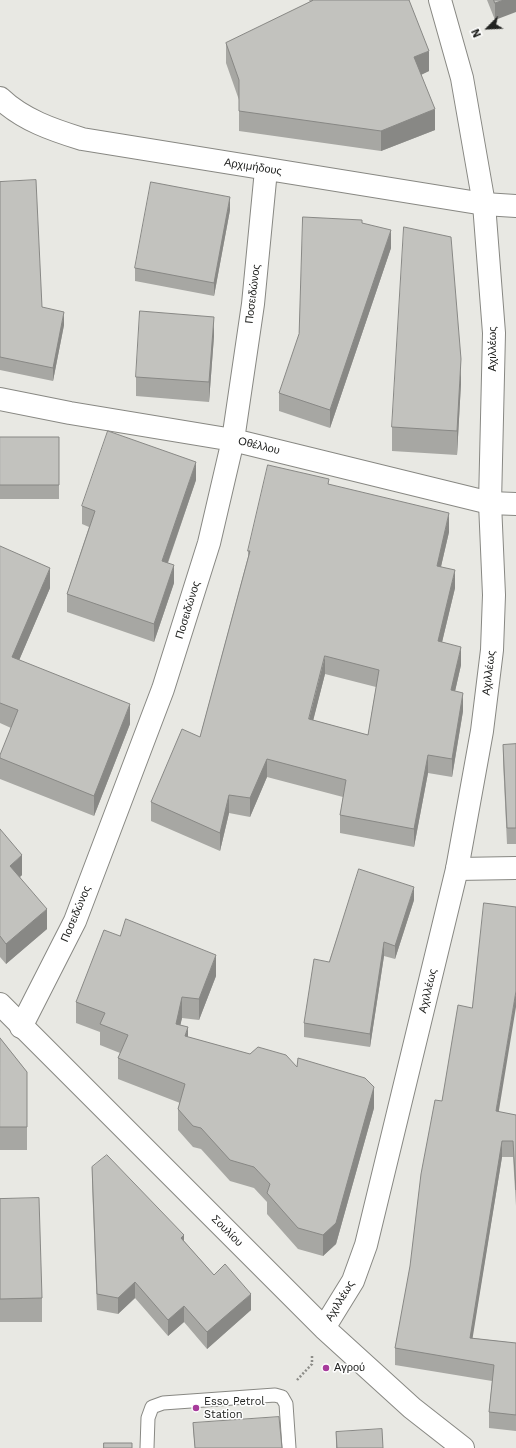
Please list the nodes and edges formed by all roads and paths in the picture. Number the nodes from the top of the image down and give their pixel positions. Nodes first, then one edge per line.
1 (440, 0) edge
2 (0, 98) edge
3 (266, 170) junction
4 (484, 204) junction
5 (516, 206) edge
6 (0, 399) edge
7 (233, 440) junction
8 (490, 503) junction
9 (516, 504) edge
10 (516, 868) edge
11 (457, 869) junction
12 (0, 1004) edge
13 (21, 1027) junction
14 (324, 1328) junction
15 (312, 1358) dead end
16 (312, 1364) dead end
17 (147, 1448) edge
18 (289, 1448) edge
19 (463, 1448) edge

1 - 4 street, Αχιλλέως
2 - 3 street, Αρχιμήδους
3 - 4 street, Αρχιμήδους
3 - 7 street, Ποσειδώνος
4 - 5 street, Αρχιμήδους
4 - 8 street, Αχιλλέως
6 - 7 street, Οθέλλου
7 - 8 street, Οθέλλου
7 - 13 street, Ποσειδώνος
8 - 9 street, Οθέλλου
8 - 11 street, Αχιλλέως
10 - 11 street
11 - 14 street, Αχιλλέως
12 - 13 street, Σουλίου
13 - 14 street, Σουλίου
14 - 19 street, Σουλίου
15 - 16 path
17 - 18 lane

